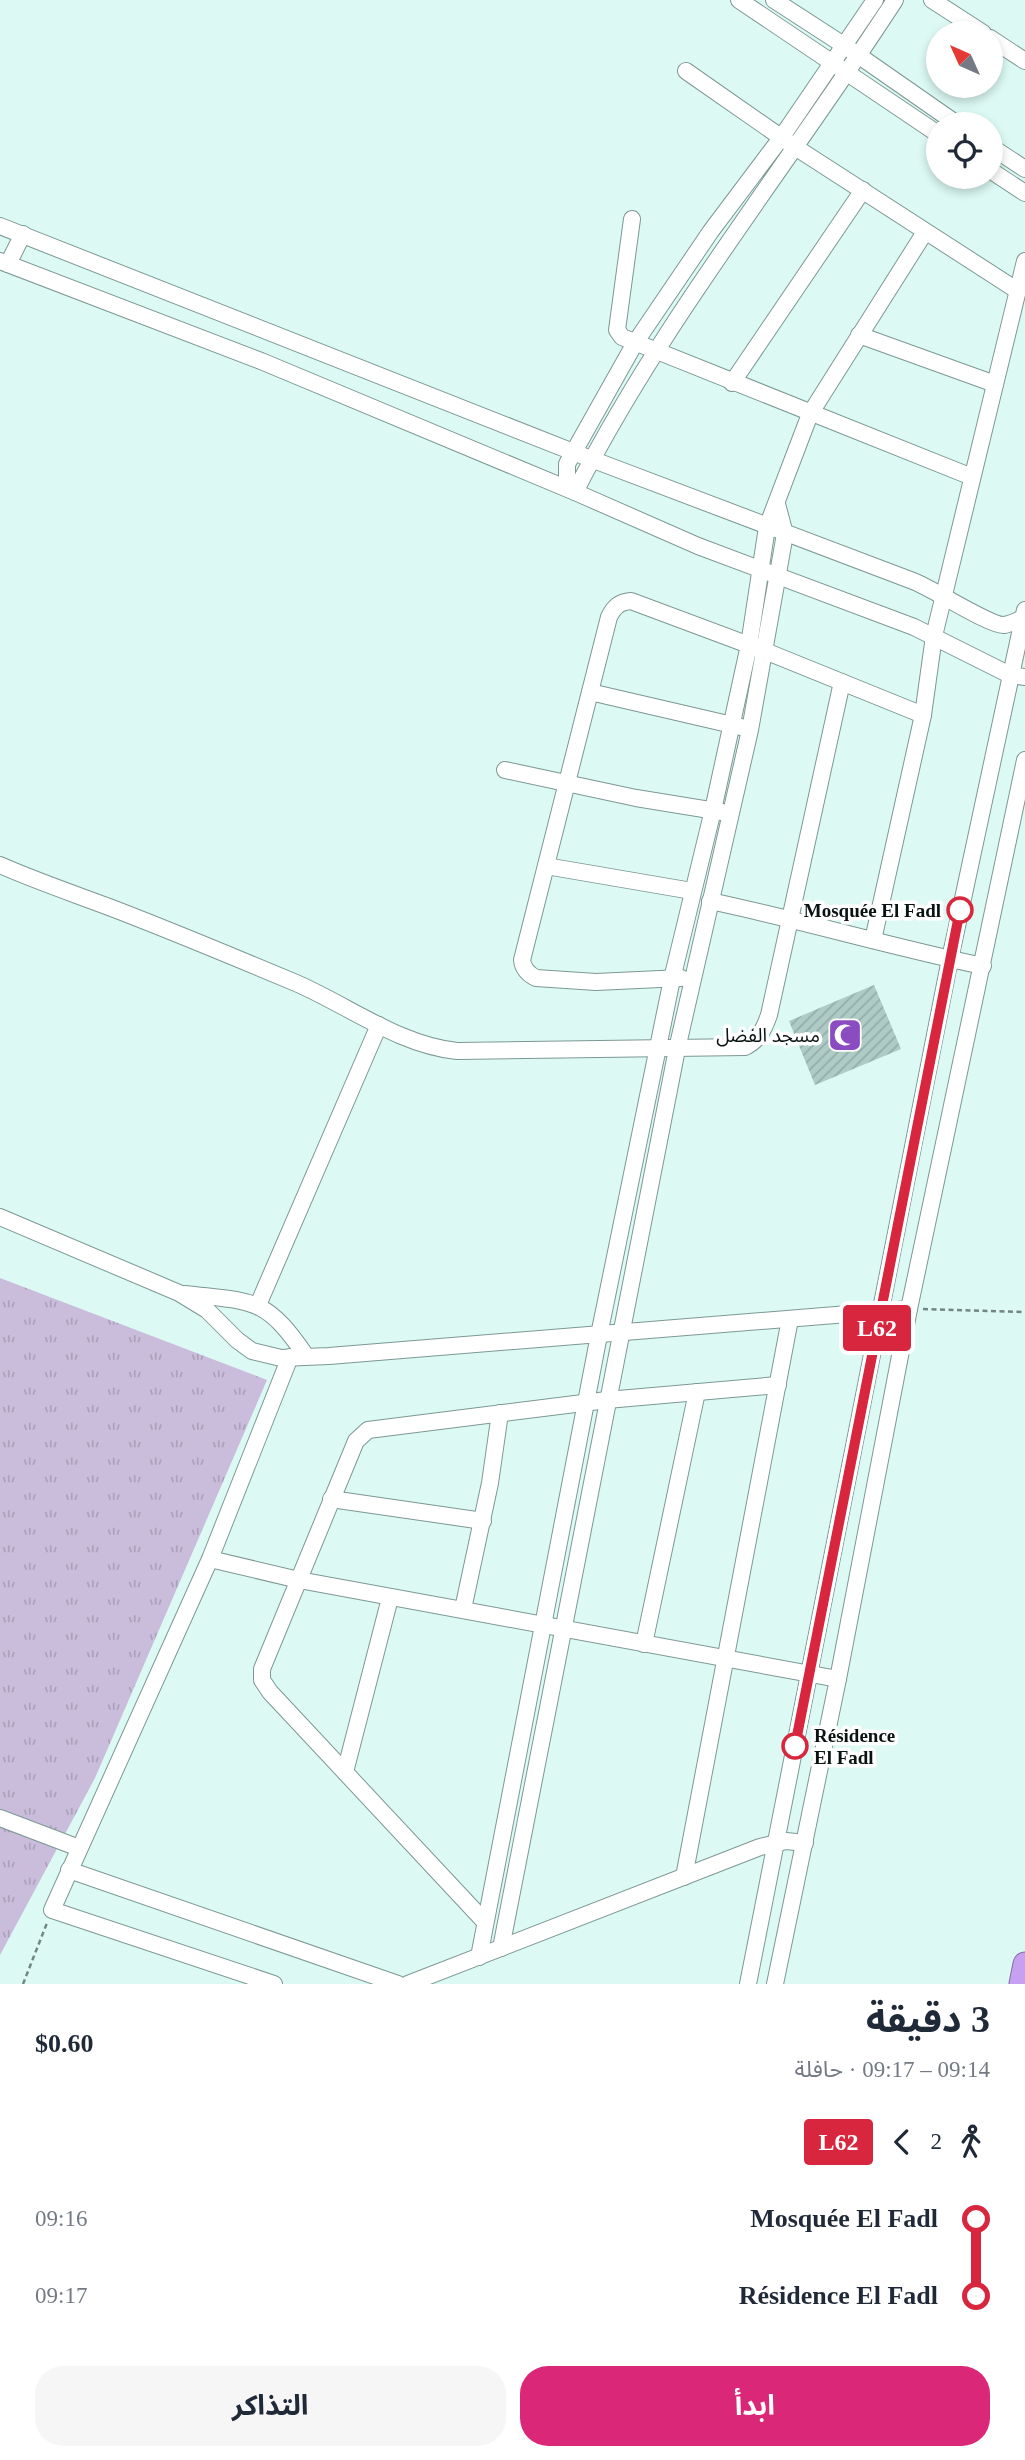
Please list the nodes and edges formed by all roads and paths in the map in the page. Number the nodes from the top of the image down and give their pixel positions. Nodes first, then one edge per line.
1 (738, 0) edge
2 (774, 0) edge
3 (875, 0) edge
4 (895, 0) edge
5 (932, 0) edge
6 (964, 21) edge
7 (845, 46) junction
8 (1003, 47) edge
9 (859, 55) junction
10 (1025, 61) edge
11 (832, 63) junction
12 (687, 71) dead end
13 (847, 73) junction
14 (940, 112) edge
15 (926, 126) edge
16 (781, 138) junction
17 (795, 147) junction
18 (1003, 155) edge
19 (1025, 169) edge
20 (1003, 179) edge
21 (863, 190) junction
22 (1025, 193) edge
23 (632, 219) dead end
24 (0, 226) edge
25 (925, 232) junction
26 (23, 234) junction
27 (1025, 261) edge
28 (4, 262) edge
29 (1018, 291) junction
30 (859, 335) junction
31 (635, 343) junction
32 (656, 352) junction
33 (732, 383) junction
34 (995, 384) junction
35 (810, 414) junction
36 (573, 451) junction
37 (591, 459) junction
38 (972, 477) junction
39 (575, 492) junction
40 (777, 504) junction
41 (767, 527) junction
42 (785, 534) junction
43 (761, 570) junction
44 (779, 577) junction
45 (943, 595) junction
46 (1024, 615) edge
47 (934, 636) junction
48 (749, 645) junction
49 (765, 651) junction
50 (1018, 676) edge
51 (842, 682) junction
52 (590, 691) junction
53 (923, 715) junction
54 (732, 724) junction
55 (750, 730) junction
56 (1025, 760) edge
57 (505, 770) dead end
58 (566, 783) junction
59 (712, 810) junction
60 (731, 814) junction
61 (0, 864) edge
62 (545, 866) junction
63 (692, 891) junction
64 (710, 901) junction
65 (789, 918) junction
66 (873, 940) junction
67 (950, 959) junction
68 (983, 966) junction
69 (692, 978) junction
70 (672, 979) junction
71 (379, 1025) junction
72 (658, 1049) junction
73 (677, 1049) junction
74 (0, 1217) edge
75 (179, 1293) junction
76 (258, 1305) junction
77 (909, 1309) junction
78 (880, 1311) junction
79 (1025, 1312) edge
80 (790, 1319) junction
81 (620, 1334) junction
82 (599, 1335) junction
83 (298, 1356) junction
84 (778, 1385) junction
85 (698, 1392) junction
86 (607, 1400) junction
87 (588, 1403) junction
88 (500, 1413) junction
89 (331, 1499) junction
90 (483, 1521) junction
91 (210, 1559) junction
92 (299, 1580) junction
93 (390, 1598) junction
94 (463, 1609) junction
95 (544, 1626) junction
96 (564, 1629) junction
97 (644, 1644) junction
98 (726, 1659) junction
99 (809, 1674) junction
100 (838, 1679) junction
101 (521, 1746) junction
102 (541, 1748) junction
103 (345, 1772) junction
104 (0, 1818) edge
105 (776, 1842) junction
106 (806, 1843) junction
107 (79, 1848) junction
108 (69, 1870) junction
109 (684, 1877) junction
110 (52, 1910) junction
111 (485, 1922) junction
112 (501, 1948) junction
113 (479, 1957) junction
114 (1025, 1964) edge
115 (23, 1984) edge
116 (274, 1984) edge
117 (398, 1984) edge
118 (408, 1984) edge
119 (748, 1984) edge
120 (775, 1984) edge
121 (1021, 1984) edge

1 - 11 street
2 - 7 street
3 - 7 street
4 - 9 street
5 - 6 street
7 - 9 street
7 - 11 street
8 - 10 street
9 - 13 street
9 - 14 street
11 - 13 street
11 - 16 street
12 - 16 street
13 - 15 street
13 - 17 street
16 - 17 street
16 - 31 street
17 - 21 street
17 - 32 street
18 - 19 street
20 - 22 street
21 - 25 street
21 - 33 street
23 - 31 street
24 - 26 street
25 - 29 street
25 - 30 street
26 - 28 street
26 - 36 street
27 - 29 street
28 - 39 street
29 - 34 street
30 - 34 street
30 - 35 street
31 - 32 street
31 - 36 street
32 - 33 street
32 - 37 street
33 - 35 street
34 - 38 street
35 - 38 street
35 - 40 street
36 - 37 street
36 - 39 street
37 - 39 street
37 - 41 street
38 - 45 street
39 - 43 street
40 - 41 street
40 - 42 street
41 - 42 street
41 - 43 street
42 - 44 street
42 - 45 street
43 - 44 street
43 - 48 street
44 - 47 street
44 - 49 street
45 - 46 street
45 - 47 street
46 - 50 street
47 - 50 street
47 - 53 street
48 - 49 street
48 - 52 street
48 - 54 street
49 - 51 street
49 - 55 street
50 - 67 street
51 - 53 street
51 - 65 street
52 - 54 street
52 - 58 street
53 - 66 street
54 - 55 street
54 - 59 street
55 - 60 street
56 - 68 street
57 - 58 street
58 - 59 street
58 - 62 street
59 - 60 street
59 - 63 street
60 - 64 street
61 - 71 street
62 - 63 street
62 - 70 street
63 - 70 street
64 - 65 street
64 - 69 street
65 - 66 street
65 - 73 street
66 - 67 street
67 - 68 street
67 - 78 street
68 - 77 street
69 - 70 street
69 - 73 street
70 - 72 street
71 - 72 street
71 - 76 street
72 - 73 street
72 - 82 street
73 - 81 street
74 - 75 street
75 - 76 street
75 - 83 street
76 - 83 street
77 - 78 street
77 - 79 path
77 - 100 street
78 - 80 street
78 - 99 street
80 - 81 street
80 - 84 street
81 - 82 street
81 - 86 street
82 - 83 street
82 - 87 street
83 - 91 street
84 - 85 street
84 - 98 street
85 - 86 street
85 - 97 street
86 - 87 street
86 - 96 street
87 - 88 street
87 - 95 street
88 - 89 street
88 - 90 street
89 - 90 street
89 - 92 street
90 - 94 street
91 - 92 street
91 - 107 street
92 - 93 street
92 - 103 street
93 - 94 street
93 - 103 street
94 - 95 street
95 - 96 street
95 - 101 street
96 - 97 street
96 - 102 street
97 - 98 street
98 - 99 street
98 - 109 street
99 - 100 street
99 - 105 street
100 - 106 street
101 - 102 street
101 - 111 street
102 - 112 street
103 - 111 street
104 - 107 street
105 - 106 street
105 - 109 street
105 - 119 street
106 - 120 street
107 - 108 street
108 - 110 street
108 - 117 street
109 - 112 street
110 - 115 path
110 - 116 street
111 - 113 street
112 - 113 street
113 - 118 street
114 - 121 highway

